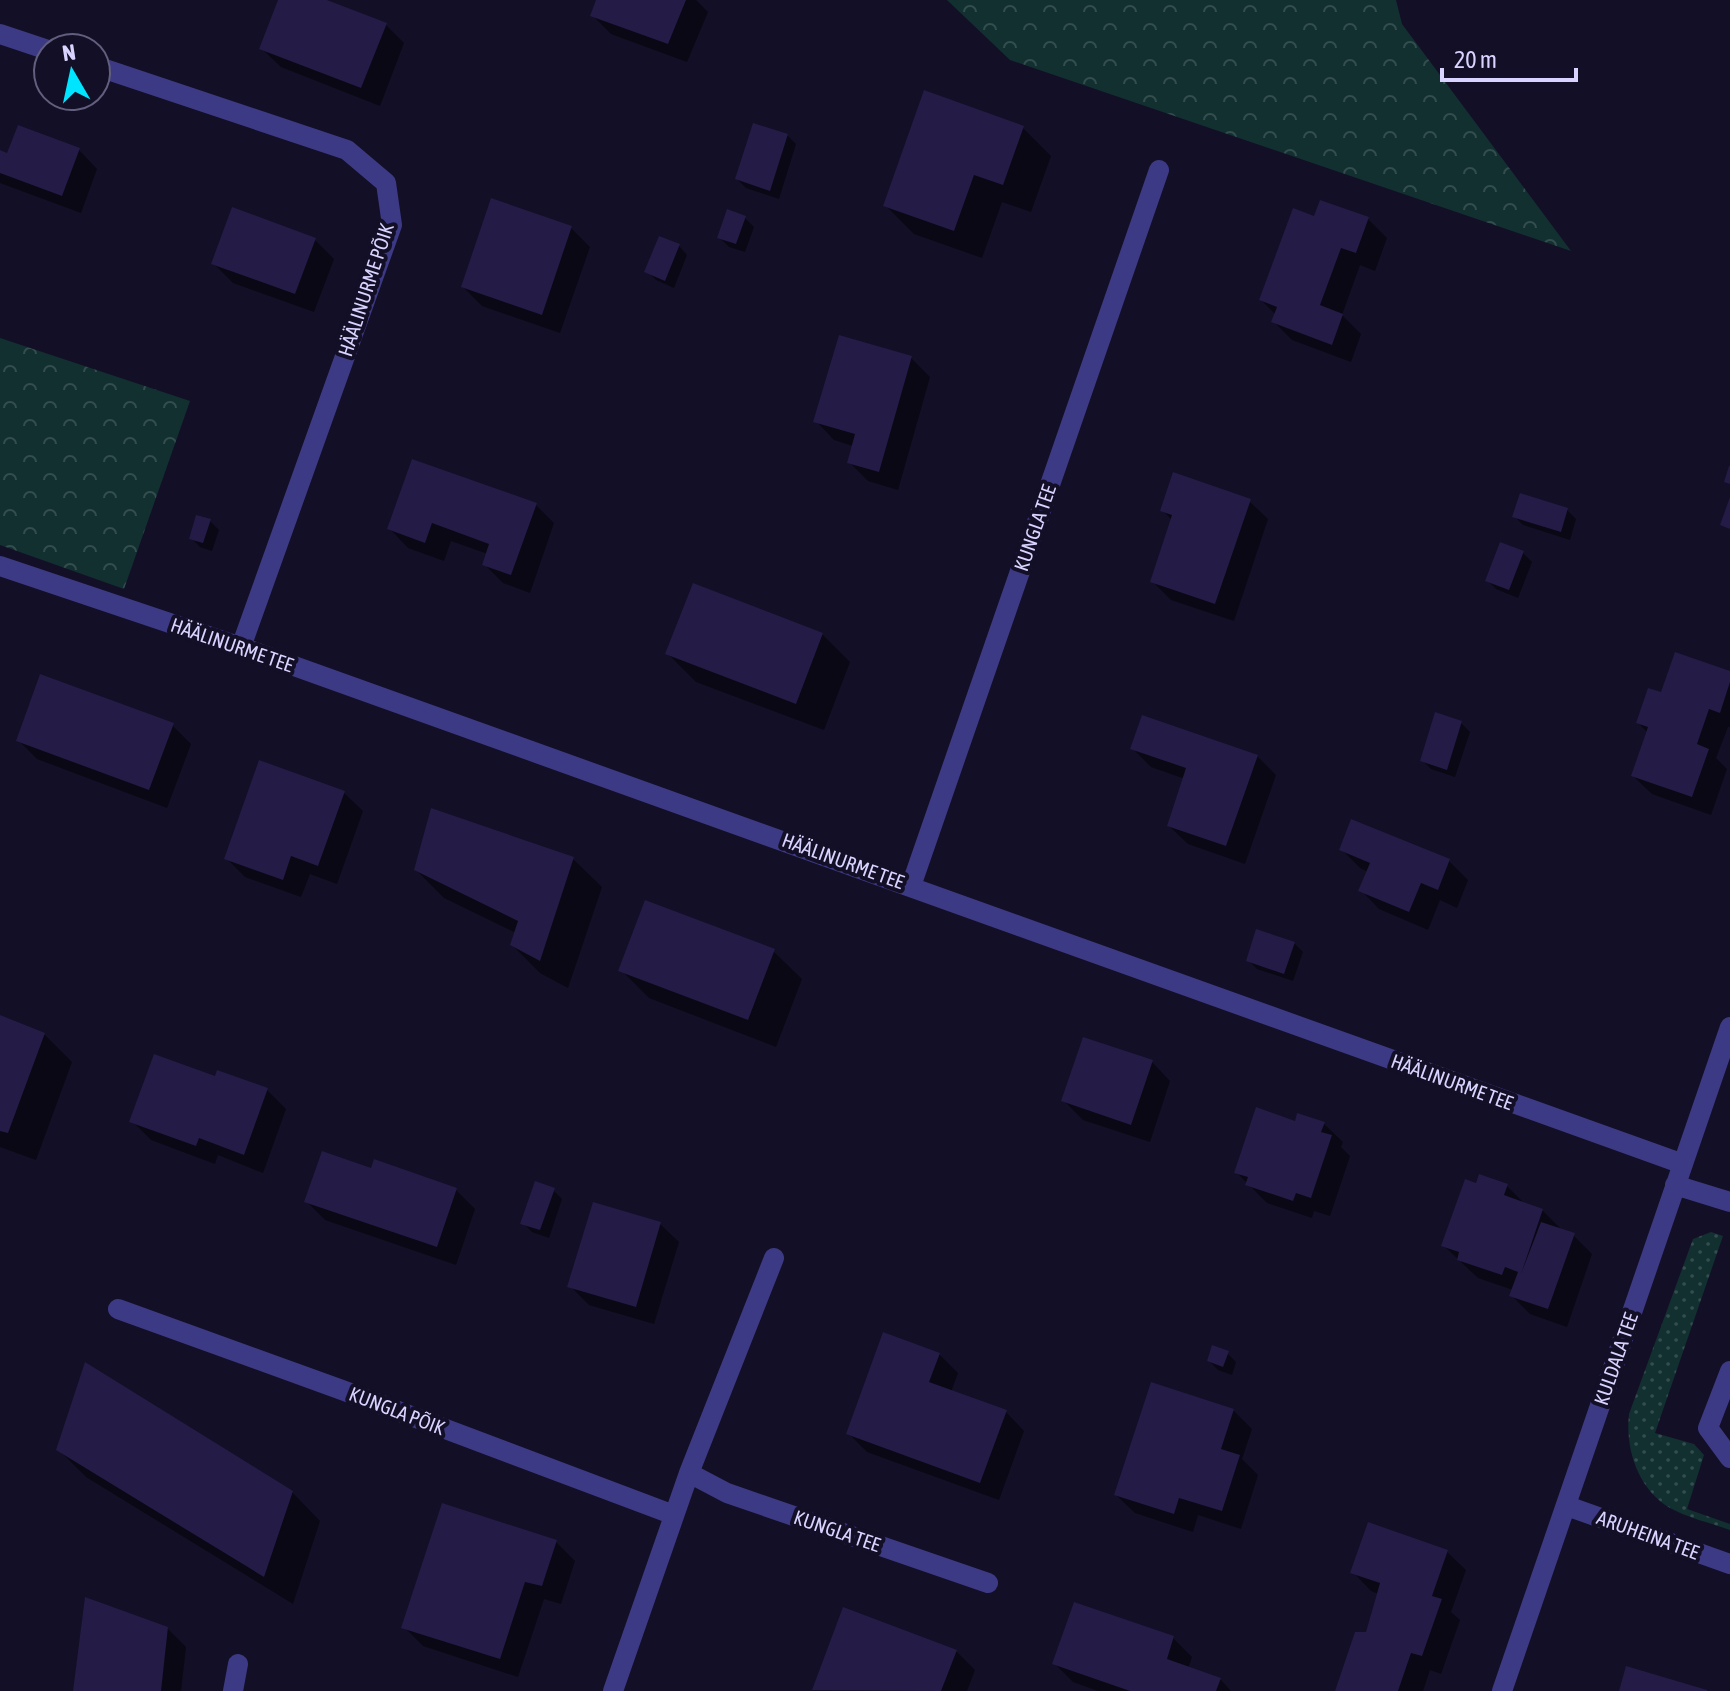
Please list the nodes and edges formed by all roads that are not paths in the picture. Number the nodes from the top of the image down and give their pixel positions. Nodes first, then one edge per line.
1 (0, 34) edge
2 (32, 45) edge
3 (112, 71) edge
4 (1159, 170) dead end
5 (0, 566) edge
6 (241, 647) junction
7 (911, 886) junction
8 (1730, 1027) edge
9 (1683, 1164) junction
10 (1675, 1185) junction
11 (1730, 1202) edge
12 (774, 1258) dead end
13 (118, 1309) dead end
14 (1730, 1371) edge
15 (1730, 1458) edge
16 (689, 1473) junction
17 (1567, 1506) junction
18 (674, 1515) junction
19 (1730, 1564) edge
20 (988, 1583) dead end
21 (238, 1664) dead end
22 (233, 1691) edge
23 (613, 1691) edge
24 (1502, 1691) edge

1 - 2 street
3 - 6 street, HÄÄLINURME PÕIK
4 - 7 street, KUNGLA TEE
5 - 6 street, HÄÄLINURME TEE
6 - 7 street, HÄÄLINURME TEE
7 - 9 street, HÄÄLINURME TEE
8 - 9 street, KULDALA TEE
9 - 10 street, KULDALA TEE
10 - 11 street
10 - 17 street, KULDALA TEE
12 - 16 street
13 - 18 street, KUNGLA PÕIK
14 - 15 street
16 - 18 street
16 - 20 street, KUNGLA TEE
17 - 19 street, ARUHEINA TEE
17 - 24 street, KULDALA TEE
18 - 23 street
21 - 22 street

